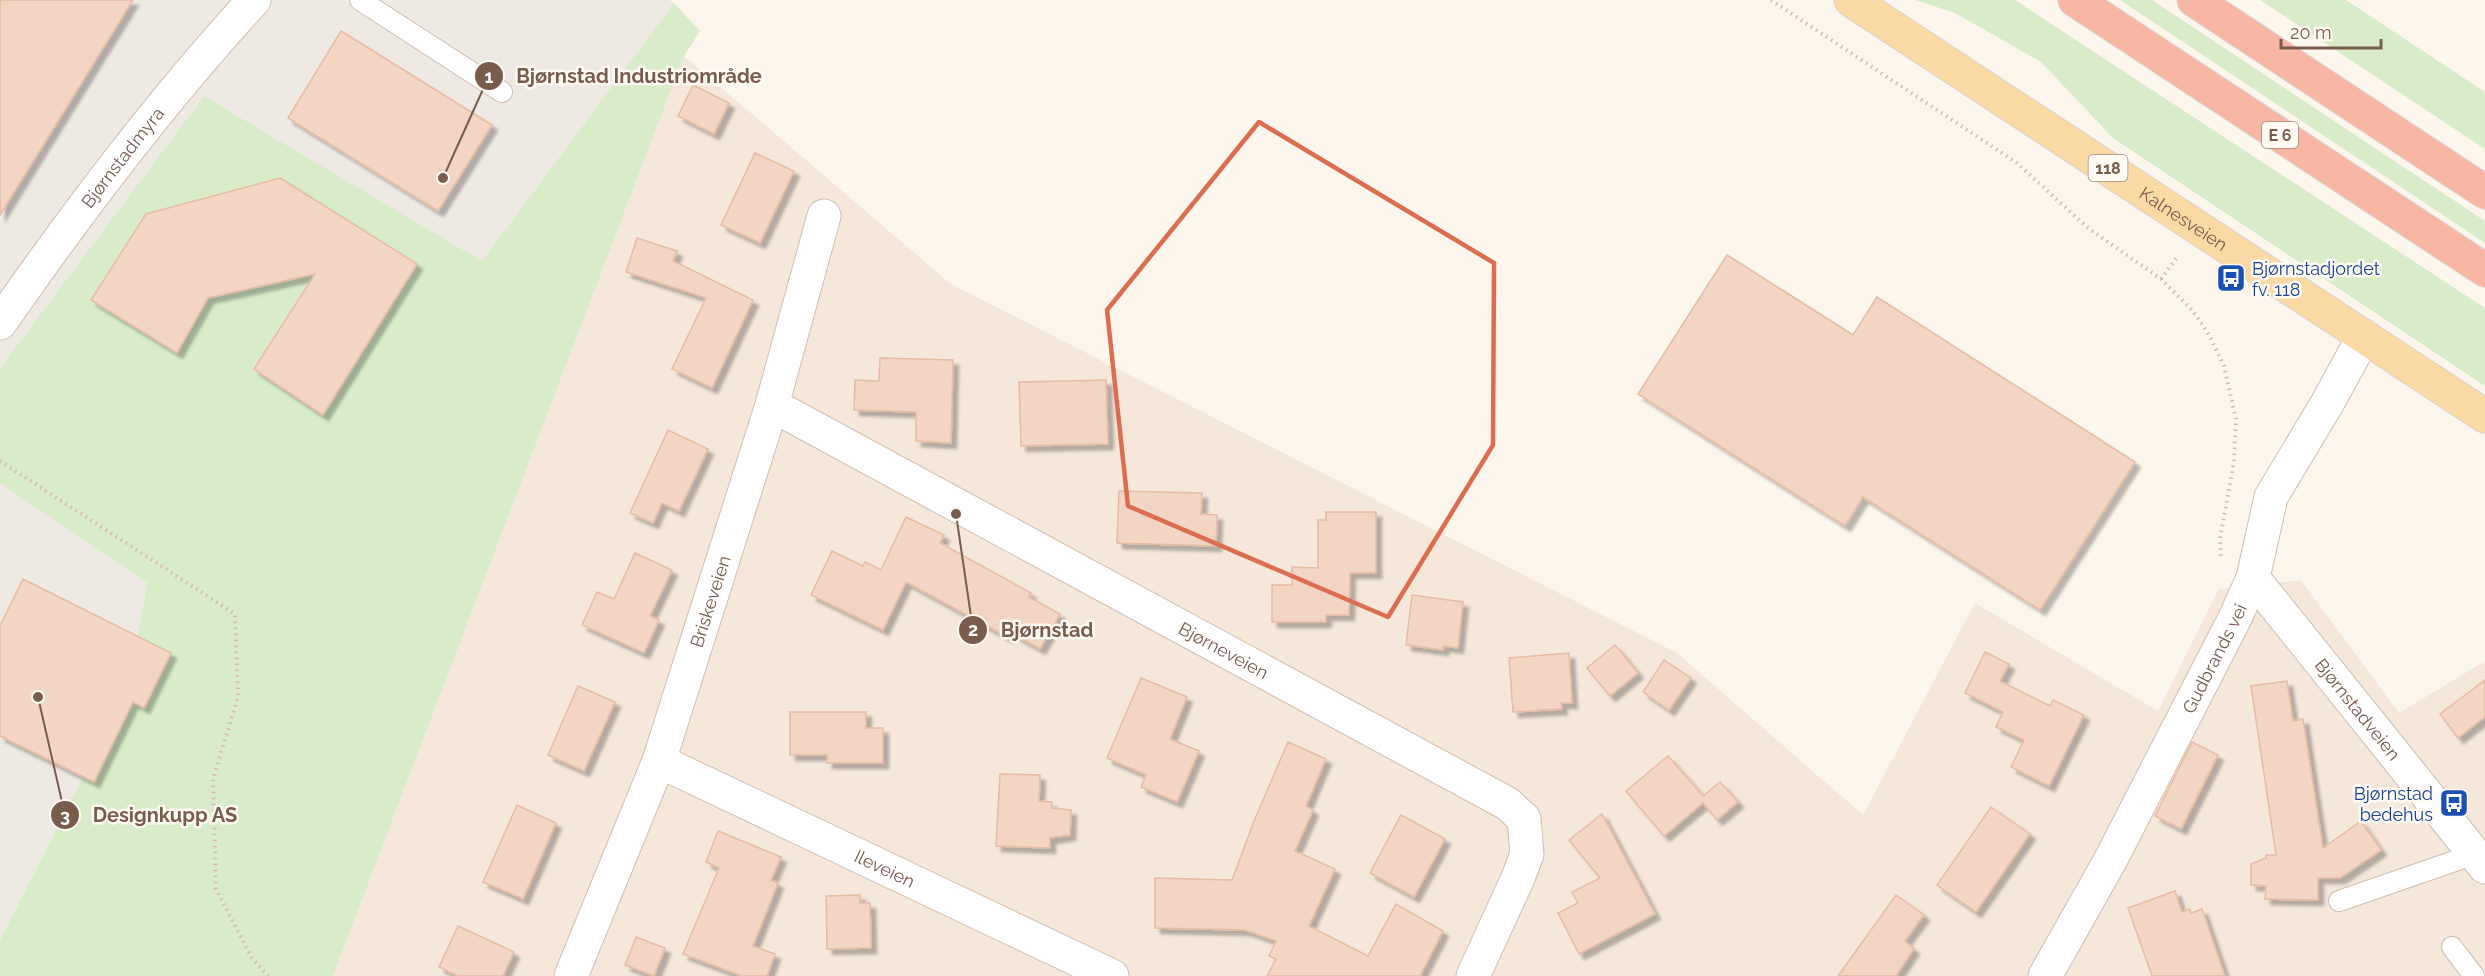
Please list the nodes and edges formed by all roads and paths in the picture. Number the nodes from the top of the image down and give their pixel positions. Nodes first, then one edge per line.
1 (360, 0) edge
2 (1771, 0) edge
3 (1851, 0) edge
4 (2075, 0) edge
5 (2194, 0) edge
6 (251, 1) edge
7 (502, 92) dead end
8 (2485, 192) edge
9 (824, 216) dead end
10 (2178, 256) dead end
11 (2485, 270) edge
12 (2161, 279) junction
13 (0, 323) edge
14 (2364, 336) junction
15 (772, 405) junction
16 (2485, 416) edge
17 (0, 462) edge
18 (2221, 564) dead end
19 (2253, 578) junction
20 (659, 761) junction
21 (2482, 863) edge
22 (2339, 901) dead end
23 (2452, 947) dead end
24 (268, 976) edge
25 (571, 976) edge
26 (1112, 976) edge
27 (1473, 976) edge
28 (2045, 976) edge
29 (2474, 976) edge

1 - 7 lane
2 - 12 path
3 - 14 main road, Kalnesveien / 118
4 - 11 highway, E 6
5 - 8 highway
6 - 13 street, Bjørnstadmyra
9 - 15 street, Briskeveien
10 - 12 path
12 - 18 path
14 - 16 main road, Kalnesveien / 118
14 - 19 street, Gudbrands vei
15 - 20 street, Briskeveien
15 - 27 street, Bjørneveien
17 - 24 path
19 - 21 street, Bjørnstadveien
19 - 28 street, Gudbrands vei
20 - 25 street, Briskeveien
20 - 26 street, Ileveien
21 - 22 lane
23 - 29 lane

